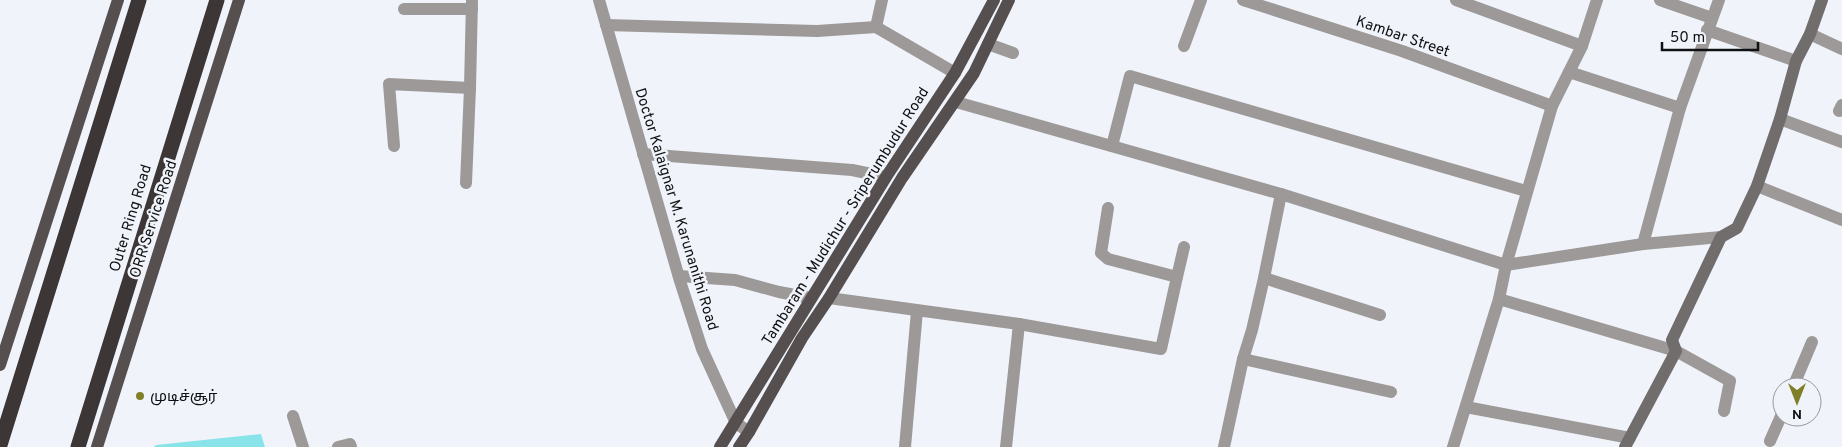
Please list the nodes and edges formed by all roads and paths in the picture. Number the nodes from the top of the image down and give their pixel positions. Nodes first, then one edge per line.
1 (118, 0) edge
2 (135, 0) edge
3 (139, 0) edge
4 (217, 0) edge
5 (239, 0) edge
6 (599, 0) edge
7 (882, 0) edge
8 (994, 0) edge
9 (1009, 0) edge
10 (1201, 0) edge
11 (1243, 0) edge
12 (1456, 0) edge
13 (1597, 0) edge
14 (1660, 0) edge
15 (1719, 0) edge
16 (1822, 0) edge
17 (472, 4) edge
18 (404, 9) dead end
19 (134, 17) junction
20 (1712, 18) junction
21 (606, 25) junction
22 (876, 26) junction
23 (1707, 30) junction
24 (1810, 34) junction
25 (988, 44) junction
26 (1184, 46) dead end
27 (1582, 46) junction
28 (1842, 49) edge
29 (1013, 53) dead end
30 (1796, 61) junction
31 (1569, 72) junction
32 (955, 74) junction
33 (470, 88) junction
34 (956, 102) junction
35 (1552, 106) junction
36 (1680, 108) junction
37 (1780, 119) junction
38 (1842, 142) edge
39 (394, 146) dead end
40 (1112, 146) junction
41 (644, 154) junction
42 (886, 177) junction
43 (466, 182) dead end
44 (1757, 186) junction
45 (1526, 191) junction
46 (1281, 194) junction
47 (1108, 208) dead end
48 (1842, 220) edge
49 (1721, 236) junction
50 (1643, 244) junction
51 (1184, 247) dead end
52 (1506, 265) junction
53 (679, 276) junction
54 (1177, 278) junction
55 (1264, 278) junction
56 (811, 298) junction
57 (829, 298) junction
58 (1499, 299) junction
59 (917, 311) junction
60 (1380, 315) dead end
61 (1018, 324) junction
62 (1812, 342) dead end
63 (1676, 350) junction
64 (1243, 359) junction
65 (0, 365) edge
66 (1797, 377) edge
67 (1391, 392) dead end
68 (1466, 407) junction
69 (1724, 411) dead end
70 (293, 416) dead end
71 (736, 423) junction
72 (1778, 427) edge
73 (749, 432) junction
74 (1628, 442) edge
75 (0, 445) edge
76 (1773, 445) edge
77 (78, 447) edge
78 (97, 447) edge
79 (303, 447) edge
80 (338, 447) edge
81 (351, 447) edge
82 (720, 447) edge
83 (738, 447) edge
84 (905, 447) edge
85 (1006, 447) edge
86 (1224, 447) edge
87 (1453, 447) edge

1 - 65 main road
2 - 19 highway
3 - 19 highway
4 - 77 highway, Outer Ring Road
5 - 78 main road, ORR Service Road
6 - 21 street, Doctor Kalaignar M. Karunanithi Road
7 - 22 street
8 - 32 main road, Tambaram - Mudichur - Sriperumbudur Road
9 - 25 main road, Tambaram - Mudichur - Sriperumbudur Road
10 - 26 street
11 - 35 street, Kambar Street
12 - 27 street
13 - 27 street
14 - 20 street
15 - 20 street
16 - 24 street
17 - 18 street
17 - 33 street
19 - 75 highway
20 - 23 street
21 - 22 street
21 - 41 street, Doctor Kalaignar M. Karunanithi Road
22 - 32 street
23 - 30 street
23 - 36 street
24 - 28 street
24 - 30 street
25 - 29 street
25 - 34 main road, Tambaram - Mudichur - Sriperumbudur Road
27 - 31 street
30 - 37 street
31 - 35 street
31 - 36 street
32 - 42 main road, Tambaram - Mudichur - Sriperumbudur Road
33 - 39 street
33 - 43 street
34 - 40 street
34 - 57 main road, Tambaram - Mudichur - Sriperumbudur Road
35 - 45 street
36 - 50 street
37 - 38 street
37 - 44 street
40 - 45 street
40 - 46 street
41 - 42 street
41 - 53 street, Doctor Kalaignar M. Karunanithi Road
42 - 56 main road, Tambaram - Mudichur - Sriperumbudur Road
44 - 48 street
44 - 49 street
45 - 52 street
46 - 52 street
46 - 55 street
47 - 54 street
49 - 50 street
49 - 63 street
50 - 52 street
51 - 54 street
52 - 58 street
53 - 56 street
53 - 71 street, Doctor Kalaignar M. Karunanithi Road
54 - 61 street
55 - 60 street
55 - 64 street
56 - 71 main road, Tambaram - Mudichur - Sriperumbudur Road
57 - 59 street
57 - 73 main road, Tambaram - Mudichur - Sriperumbudur Road
58 - 63 street
58 - 68 street
59 - 61 street
59 - 84 street
61 - 85 street
62 - 66 street
63 - 69 street
63 - 74 street
64 - 67 street
64 - 86 street
68 - 74 street
68 - 87 street
70 - 79 street
71 - 73 street
71 - 82 main road, Tambaram - Mudichur - Sriperumbudur Road
72 - 76 street
73 - 83 main road, Tambaram - Mudichur - Sriperumbudur Road
80 - 81 street

